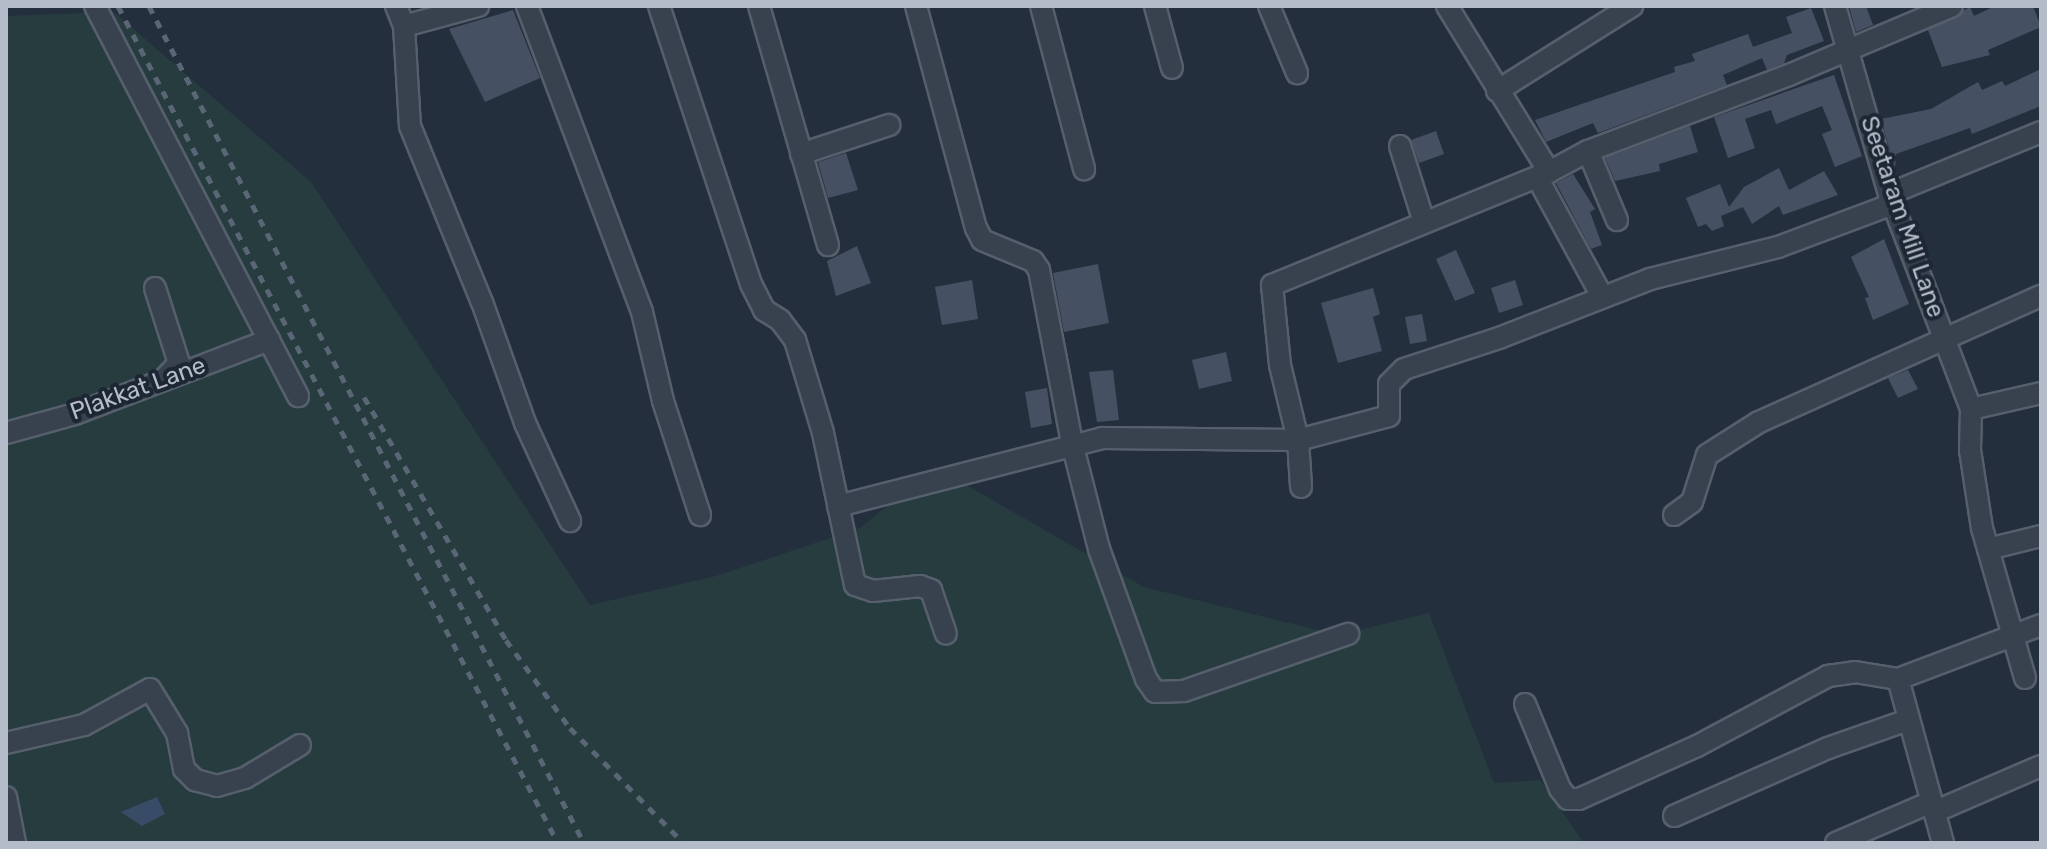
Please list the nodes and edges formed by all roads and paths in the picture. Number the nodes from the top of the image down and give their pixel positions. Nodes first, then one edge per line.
1 (95, 6) edge
2 (396, 6) edge
3 (478, 6) edge
4 (527, 6) edge
5 (659, 6) edge
6 (759, 6) edge
7 (916, 6) edge
8 (1041, 6) edge
9 (1155, 6) edge
10 (1269, 6) edge
11 (1447, 6) edge
12 (1632, 6) edge
13 (1835, 6) edge
14 (1952, 6) edge
15 (404, 26) junction
16 (1848, 52) junction
17 (1172, 68) dead end
18 (1297, 73) dead end
19 (1497, 91) junction
20 (889, 125) dead end
21 (2041, 132) edge
22 (1400, 146) dead end
23 (1588, 151) junction
24 (801, 154) junction
25 (1084, 169) dead end
26 (1543, 174) junction
27 (1891, 199) junction
28 (1617, 220) dead end
29 (1424, 222) junction
30 (828, 245) dead end
31 (155, 288) dead end
32 (1602, 296) junction
33 (2041, 296) edge
34 (1944, 339) junction
35 (269, 340) junction
36 (163, 380) junction
37 (2041, 393) edge
38 (298, 396) dead end
39 (1971, 418) junction
40 (6, 433) edge
41 (1298, 440) junction
42 (1072, 443) junction
43 (1301, 487) dead end
44 (838, 506) junction
45 (700, 515) dead end
46 (1674, 515) dead end
47 (570, 521) dead end
48 (2041, 536) edge
49 (1988, 549) junction
50 (2041, 625) edge
51 (946, 634) dead end
52 (1348, 634) dead end
53 (2011, 634) junction
54 (2025, 678) dead end
55 (1898, 679) junction
56 (1525, 704) dead end
57 (1908, 720) junction
58 (6, 743) edge
59 (300, 745) dead end
60 (2041, 766) edge
61 (6, 797) edge
62 (1932, 807) junction
63 (1674, 816) dead end
64 (15, 843) edge
65 (1836, 843) edge
66 (1943, 843) edge

1 - 35 street
2 - 15 street
3 - 15 street
4 - 45 street
5 - 44 street
6 - 24 street
7 - 42 street
8 - 25 street
9 - 17 street
10 - 18 street
11 - 19 street
12 - 19 street
13 - 16 street, Seetaram Mill Lane
14 - 16 street
15 - 47 street
16 - 23 street
16 - 27 street, Seetaram Mill Lane
19 - 26 street
20 - 24 street
21 - 27 street
22 - 29 street
23 - 26 street
23 - 28 street
24 - 30 street
26 - 29 street
26 - 32 street
27 - 32 street
27 - 34 street, Seetaram Mill Lane
29 - 41 street
31 - 36 street
32 - 41 street
33 - 34 street
34 - 39 street, Seetaram Mill Lane
34 - 46 street
35 - 36 street, Plakkat Lane
35 - 38 street
36 - 40 street, Plakkat Lane
37 - 39 street
39 - 49 street
41 - 42 street
41 - 43 street
42 - 44 street
42 - 52 street
44 - 51 street
48 - 49 street
49 - 53 street
50 - 53 street
53 - 54 street
53 - 55 street
55 - 56 street
55 - 57 street
57 - 62 street
57 - 63 street
58 - 59 street
60 - 62 street
61 - 64 street
62 - 65 street
62 - 66 street

